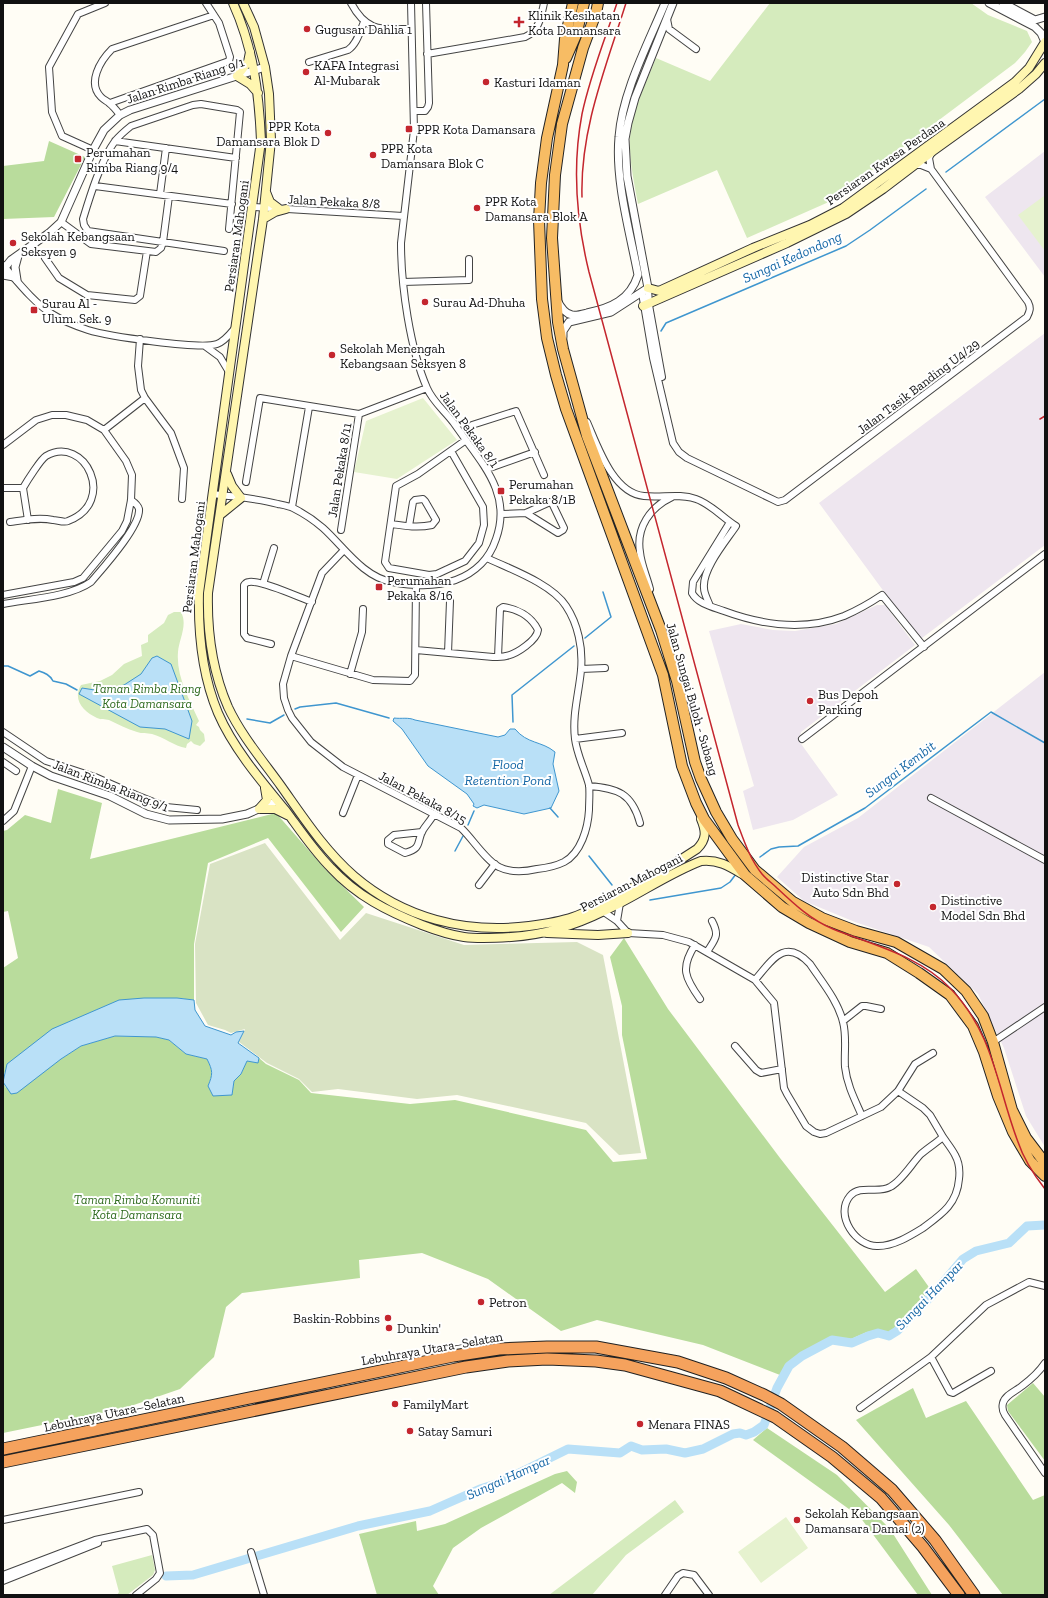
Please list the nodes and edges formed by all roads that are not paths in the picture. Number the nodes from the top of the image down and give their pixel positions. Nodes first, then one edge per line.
1 (105, 3) edge
2 (206, 3) edge
3 (233, 3) edge
4 (243, 3) edge
5 (351, 3) edge
6 (411, 3) edge
7 (426, 3) edge
8 (544, 3) edge
9 (573, 3) edge
10 (584, 3) edge
11 (594, 3) edge
12 (598, 3) edge
13 (665, 3) edge
14 (673, 3) edge
15 (989, 3) edge
16 (1003, 3) edge
17 (214, 15) junction
18 (1045, 17) edge
19 (667, 18) junction
20 (364, 22) junction
21 (412, 29) junction
22 (669, 29) junction
23 (588, 30) junction
24 (661, 34) junction
25 (1045, 42) edge
26 (696, 50) dead end
27 (250, 52) junction
28 (427, 54) junction
29 (309, 62) dead end
30 (1045, 63) edge
31 (563, 66) junction
32 (265, 67) junction
33 (255, 70) junction
34 (238, 76) junction
35 (258, 94) junction
36 (110, 103) junction
37 (414, 111) junction
38 (120, 115) junction
39 (115, 141) junction
40 (166, 148) junction
41 (94, 150) junction
42 (933, 151) junction
43 (236, 158) junction
44 (914, 165) junction
45 (931, 169) junction
46 (95, 186) junction
47 (266, 192) junction
48 (160, 194) junction
49 (169, 196) junction
50 (232, 204) junction
51 (253, 207) junction
52 (264, 208) junction
53 (282, 209) junction
54 (403, 216) junction
55 (263, 220) junction
56 (61, 222) junction
57 (229, 229) dead end
58 (163, 242) junction
59 (147, 251) junction
60 (224, 251) dead end
61 (18, 256) junction
62 (45, 258) dead end
63 (469, 259) dead end
64 (4, 266) edge
65 (3, 275) edge
66 (638, 275) junction
67 (16, 278) junction
68 (403, 282) junction
69 (645, 290) junction
70 (628, 294) junction
71 (555, 296) junction
72 (646, 306) junction
73 (236, 326) junction
74 (140, 339) junction
75 (205, 346) junction
76 (564, 349) junction
77 (230, 374) junction
78 (427, 388) junction
79 (576, 396) junction
80 (145, 398) junction
81 (308, 407) junction
82 (359, 414) junction
83 (472, 425) dead end
84 (104, 430) junction
85 (466, 440) junction
86 (3, 445) edge
87 (452, 451) junction
88 (534, 452) junction
89 (487, 469) junction
90 (226, 472) junction
91 (544, 475) dead end
92 (246, 482) dead end
93 (3, 488) edge
94 (23, 488) junction
95 (213, 494) junction
96 (675, 495) junction
97 (223, 496) junction
98 (241, 498) junction
99 (182, 499) dead end
100 (131, 500) junction
101 (292, 507) junction
102 (526, 513) junction
103 (502, 514) junction
104 (220, 515) junction
105 (28, 520) junction
106 (10, 522) dead end
107 (730, 522) junction
108 (391, 524) junction
109 (409, 526) junction
110 (341, 530) dead end
111 (274, 548) dead end
112 (344, 550) junction
113 (1045, 554) edge
114 (487, 558) junction
115 (263, 584) junction
116 (416, 586) junction
117 (3, 595) edge
118 (450, 601) dead end
119 (312, 602) junction
120 (3, 604) edge
121 (710, 606) junction
122 (363, 609) dead end
123 (661, 630) junction
124 (270, 644) dead end
125 (924, 648) junction
126 (416, 650) junction
127 (448, 653) junction
128 (291, 656) junction
129 (498, 657) junction
130 (605, 668) dead end
131 (581, 669) junction
132 (350, 674) junction
133 (3, 732) edge
134 (622, 733) dead end
135 (575, 739) junction
136 (802, 739) dead end
137 (248, 740) junction
138 (3, 746) edge
139 (3, 762) edge
140 (32, 766) junction
141 (16, 771) dead end
142 (358, 775) junction
143 (261, 779) junction
144 (589, 786) junction
145 (136, 795) junction
146 (931, 798) dead end
147 (277, 801) junction
148 (696, 803) junction
149 (130, 806) junction
150 (259, 809) junction
151 (197, 810) dead end
152 (343, 813) dead end
153 (434, 814) junction
154 (292, 820) junction
155 (3, 821) edge
156 (640, 823) dead end
157 (312, 829) junction
158 (422, 832) junction
159 (1045, 860) edge
160 (495, 864) junction
161 (745, 875) junction
162 (479, 885) dead end
163 (620, 903) junction
164 (592, 909) junction
165 (604, 912) junction
166 (617, 921) junction
167 (712, 921) dead end
168 (539, 933) junction
169 (628, 933) junction
170 (695, 945) junction
171 (707, 952) junction
172 (755, 980) junction
173 (700, 999) dead end
174 (1045, 1007) edge
175 (881, 1009) dead end
176 (843, 1022) junction
177 (993, 1042) junction
178 (735, 1046) dead end
179 (934, 1053) dead end
180 (782, 1069) junction
181 (898, 1091) junction
182 (862, 1116) junction
183 (943, 1137) junction
184 (1045, 1163) edge
185 (1045, 1176) edge
186 (1045, 1286) edge
187 (931, 1357) junction
188 (1045, 1363) edge
189 (991, 1371) dead end
190 (860, 1408) dead end
191 (3, 1449) edge
192 (3, 1462) edge
193 (1045, 1474) edge
194 (139, 1492) dead end
195 (3, 1520) edge
196 (110, 1537) junction
197 (251, 1552) dead end
198 (3, 1575) edge
199 (3, 1581) edge
200 (136, 1595) edge
201 (264, 1595) edge
202 (665, 1595) edge
203 (709, 1595) edge
204 (959, 1595) edge
205 (974, 1595) edge

1 - 41 street
2 - 17 street
3 - 27 main road, Persiaran Mahogani
4 - 32 main road, Persiaran Mahogani
5 - 20 street
6 - 21 street, Jalan Pekaka 8/1
7 - 28 street
8 - 28 street
9 - 31 highway, Jalan Sungai Buloh - Subang
10 - 31 highway, Jalan Sungai Buloh - Subang
11 - 23 highway, Jalan Sungai Buloh - Subang
12 - 23 highway, Jalan Sungai Buloh - Subang
13 - 66 street
14 - 19 street
15 - 25 street
16 - 18 street
17 - 36 street
17 - 36 street
19 - 22 street
19 - 24 street
20 - 21 street
20 - 29 street
21 - 37 street, Jalan Pekaka 8/1
22 - 24 street
22 - 26 street
23 - 71 highway, Jalan Sungai Buloh - Subang
24 - 69 street
25 - 69 main road, Persiaran Kwasa Perdana
27 - 33 main road, Persiaran Mahogani
27 - 34 main road
28 - 37 street
30 - 42 main road, Persiaran Kwasa Perdana
31 - 148 highway, Jalan Sungai Buloh - Subang
32 - 33 street, Jalan Rimba Riang 9/1
32 - 47 main road, Persiaran Mahogani
33 - 34 street, Jalan Rimba Riang 9/1
33 - 35 main road, Persiaran Mahogani
34 - 35 main road
34 - 38 street, Jalan Rimba Riang 9/1
35 - 51 main road, Persiaran Mahogani
36 - 38 street
37 - 54 street, Jalan Pekaka 8/1
38 - 41 street, Jalan Rimba Riang 9/1
39 - 40 street
39 - 43 street
39 - 46 street
40 - 43 street
40 - 48 street
41 - 56 street, Jalan Rimba Riang 9/1
42 - 44 main road, Persiaran Kwasa Perdana
42 - 45 street
43 - 50 street
44 - 45 street
44 - 72 main road, Persiaran Kwasa Perdana
45 - 72 street, Jalan Tasik Banding U4/29
46 - 48 street
46 - 58 street
47 - 52 main road, Persiaran Mahogani
47 - 53 main road
48 - 49 street
49 - 50 street
49 - 58 street
50 - 57 street
51 - 52 street, Jalan Pekaka 8/8
51 - 73 main road, Persiaran Mahogani
52 - 53 street, Jalan Pekaka 8/8
52 - 55 main road, Persiaran Mahogani
53 - 54 street, Jalan Pekaka 8/8
53 - 55 main road
54 - 68 street, Jalan Pekaka 8/1
55 - 90 main road, Persiaran Mahogani
56 - 59 street
56 - 61 street, Jalan Rimba Riang 9/1
58 - 59 street
58 - 60 street
59 - 62 street
61 - 64 street, Jalan Rimba Riang 9/1
61 - 67 street
63 - 68 street
64 - 67 street
65 - 67 street
66 - 69 street
66 - 70 street
67 - 74 street
68 - 78 street, Jalan Pekaka 8/1
69 - 70 street
69 - 72 street, Jalan Tasik Banding U4/29
69 - 76 street
70 - 71 street
71 - 76 highway, Jalan Sungai Buloh - Subang
73 - 75 street
73 - 77 main road, Persiaran Mahogani
74 - 75 street
74 - 80 street
75 - 77 street
76 - 79 highway, Jalan Sungai Buloh - Subang
77 - 95 main road, Persiaran Mahogani
78 - 82 street
78 - 85 street, Jalan Pekaka 8/1
79 - 96 street
79 - 123 highway, Jalan Sungai Buloh - Subang
80 - 84 street
80 - 99 street
81 - 82 street
81 - 92 street
81 - 101 street
82 - 110 street, Jalan Pekaka 8/11
83 - 88 street
84 - 86 street
84 - 100 street
85 - 87 street
85 - 89 street, Jalan Pekaka 8/1
87 - 108 street
87 - 108 street
88 - 89 street
88 - 91 street
89 - 103 street, Jalan Pekaka 8/1
90 - 97 main road, Persiaran Mahogani
90 - 98 main road
93 - 94 street
94 - 105 street
94 - 105 street
95 - 97 street, Jalan Pekaka 8/1
95 - 143 main road, Persiaran Mahogani
96 - 107 street
96 - 123 street
97 - 98 street, Jalan Pekaka 8/1
97 - 104 main road, Persiaran Mahogani
98 - 101 street, Jalan Pekaka 8/1
98 - 104 main road
100 - 117 street
100 - 120 street
101 - 112 street, Jalan Pekaka 8/1
102 - 102 street
102 - 103 street
103 - 114 street, Jalan Pekaka 8/1
104 - 137 main road, Persiaran Mahogani
105 - 106 street
107 - 121 street
107 - 121 street
108 - 109 street
109 - 109 street
111 - 115 street
112 - 116 street, Jalan Pekaka 8/1
112 - 119 street, Jalan Pekaka 8/15
113 - 125 street
114 - 116 street, Jalan Pekaka 8/1
114 - 131 street, Jalan Pekaka 8/15
115 - 119 street
115 - 124 street
116 - 126 street
118 - 127 street
119 - 128 street, Jalan Pekaka 8/15
121 - 125 street
122 - 132 street
123 - 177 highway, Jalan Sungai Buloh - Subang
125 - 136 street
126 - 127 street
126 - 132 street
127 - 129 street
128 - 132 street
128 - 142 street, Jalan Pekaka 8/15
129 - 129 street
130 - 131 street
131 - 135 street, Jalan Pekaka 8/15
133 - 145 street
134 - 135 street
135 - 144 street, Jalan Pekaka 8/15
137 - 147 main road
137 - 157 main road, Persiaran Mahogani
138 - 140 street, Jalan Rimba Riang 9/1
139 - 141 street
140 - 149 street, Jalan Rimba Riang 9/1
140 - 155 street
142 - 152 street
142 - 153 street, Jalan Pekaka 8/15
143 - 147 main road, Persiaran Mahogani
143 - 150 main road
144 - 156 street
144 - 160 street, Jalan Pekaka 8/15
145 - 149 street
145 - 151 street
146 - 159 street
147 - 150 street, Jalan Rimba Riang 9/1
147 - 154 main road, Persiaran Mahogani
147 - 157 main road
148 - 161 highway, Jalan Sungai Buloh - Subang
148 - 164 main road, Persiaran Mahogani
149 - 150 street, Jalan Rimba Riang 9/1
150 - 154 main road
153 - 158 street
153 - 160 street, Jalan Pekaka 8/15
154 - 168 main road, Persiaran Mahogani
157 - 164 main road, Persiaran Mahogani
158 - 158 street
160 - 162 street
161 - 163 main road, Persiaran Mahogani
161 - 185 highway, Jalan Sungai Buloh - Subang
163 - 165 main road, Persiaran Mahogani
163 - 166 street
164 - 165 street
165 - 166 street
165 - 168 main road, Persiaran Mahogani
166 - 169 street
167 - 171 street
168 - 169 main road
169 - 170 street
170 - 171 street
170 - 173 street
171 - 172 street
172 - 176 street
172 - 180 street
174 - 177 street
175 - 176 street
176 - 182 street
177 - 184 highway, Jalan Sungai Buloh - Subang
178 - 180 street
179 - 181 street
180 - 182 street
181 - 182 street
181 - 183 street
183 - 183 street
186 - 187 street
187 - 189 street
187 - 190 street
188 - 193 street
191 - 205 highway, Lebuhraya Utara–Selatan
192 - 204 highway, Lebuhraya Utara–Selatan
194 - 195 street
196 - 198 street
196 - 199 street
196 - 200 street
197 - 201 street
202 - 203 street

